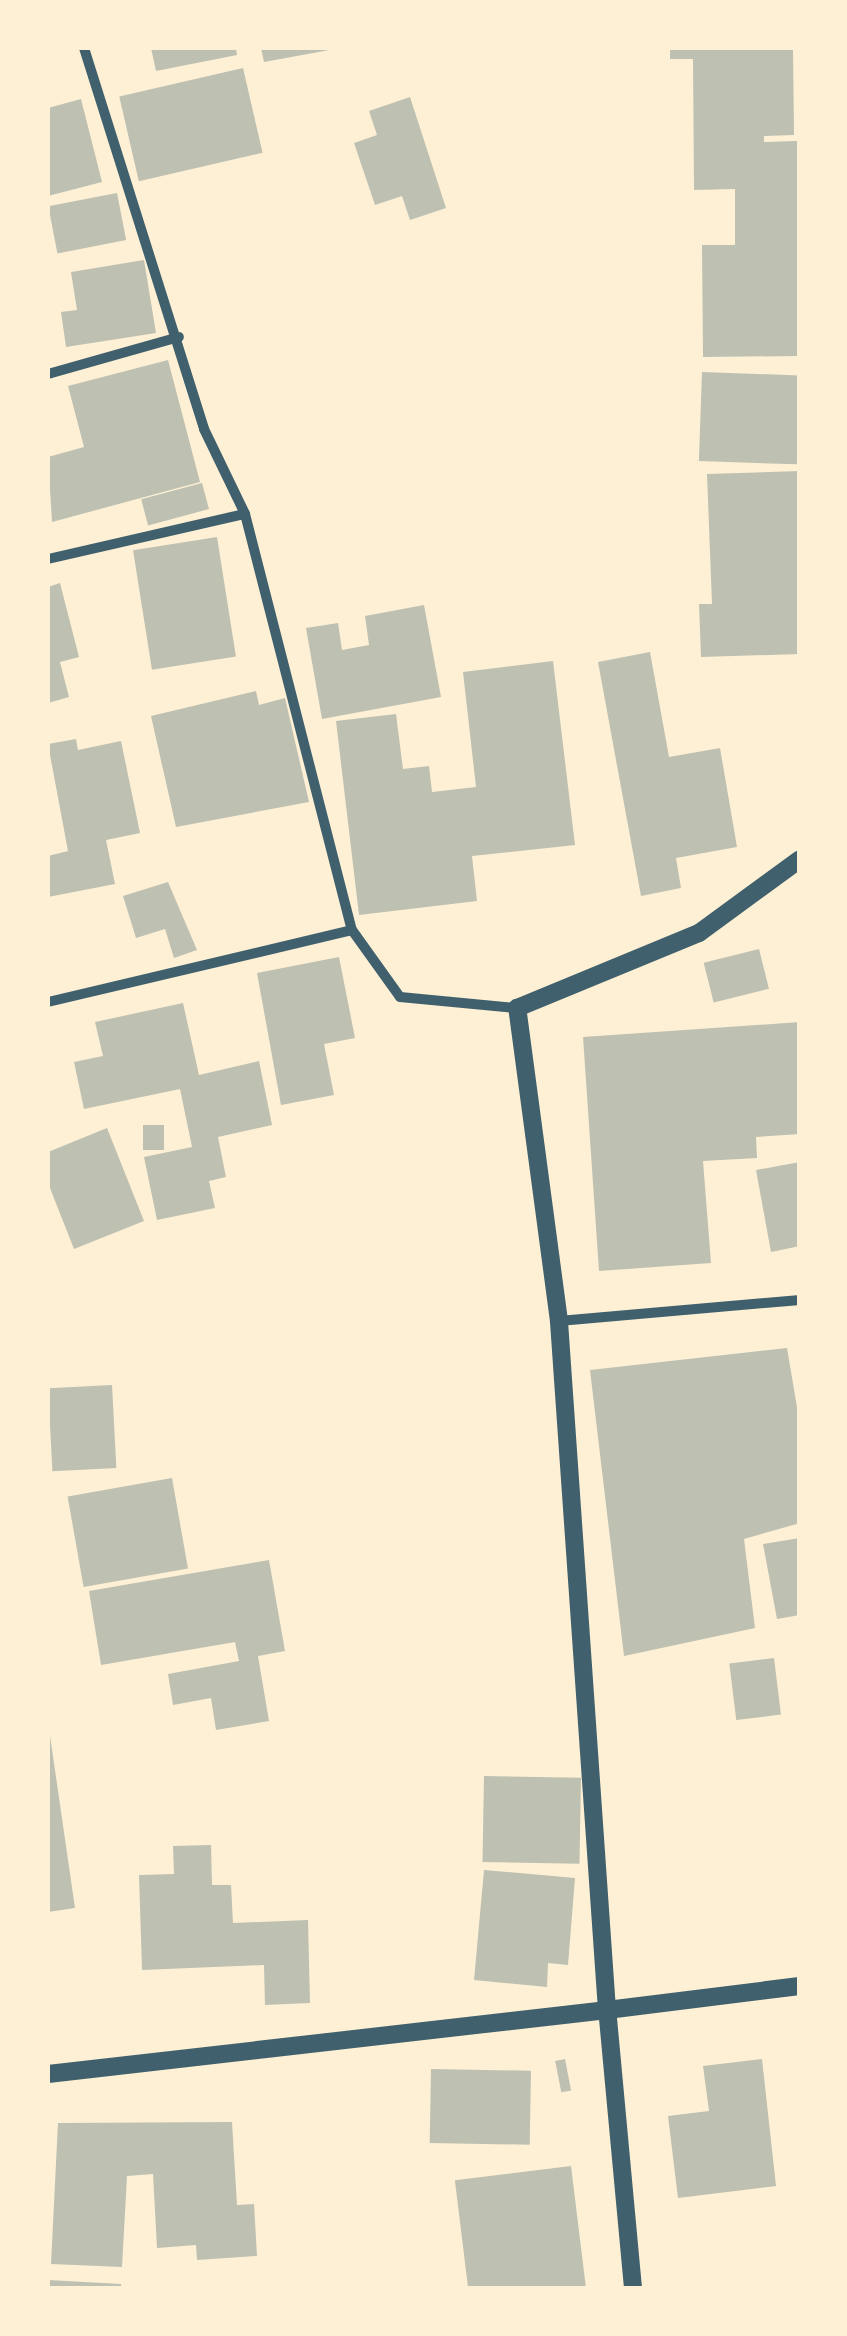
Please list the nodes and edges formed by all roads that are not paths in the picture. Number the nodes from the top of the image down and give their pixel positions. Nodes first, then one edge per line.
1 (84, 48) edge
2 (180, 337) junction
3 (48, 374) edge
4 (245, 514) junction
5 (48, 560) edge
6 (800, 859) edge
7 (352, 930) junction
8 (48, 1002) edge
9 (516, 1008) junction
10 (800, 1300) edge
11 (559, 1320) junction
12 (800, 1986) edge
13 (607, 2010) junction
14 (48, 2074) edge
15 (633, 2288) edge

1 - 2 street
2 - 3 street
2 - 4 street
4 - 5 street
4 - 7 street
6 - 9 street
7 - 8 street
7 - 9 street
9 - 11 street
10 - 11 street
11 - 13 street
12 - 13 street
13 - 14 street
13 - 15 street

